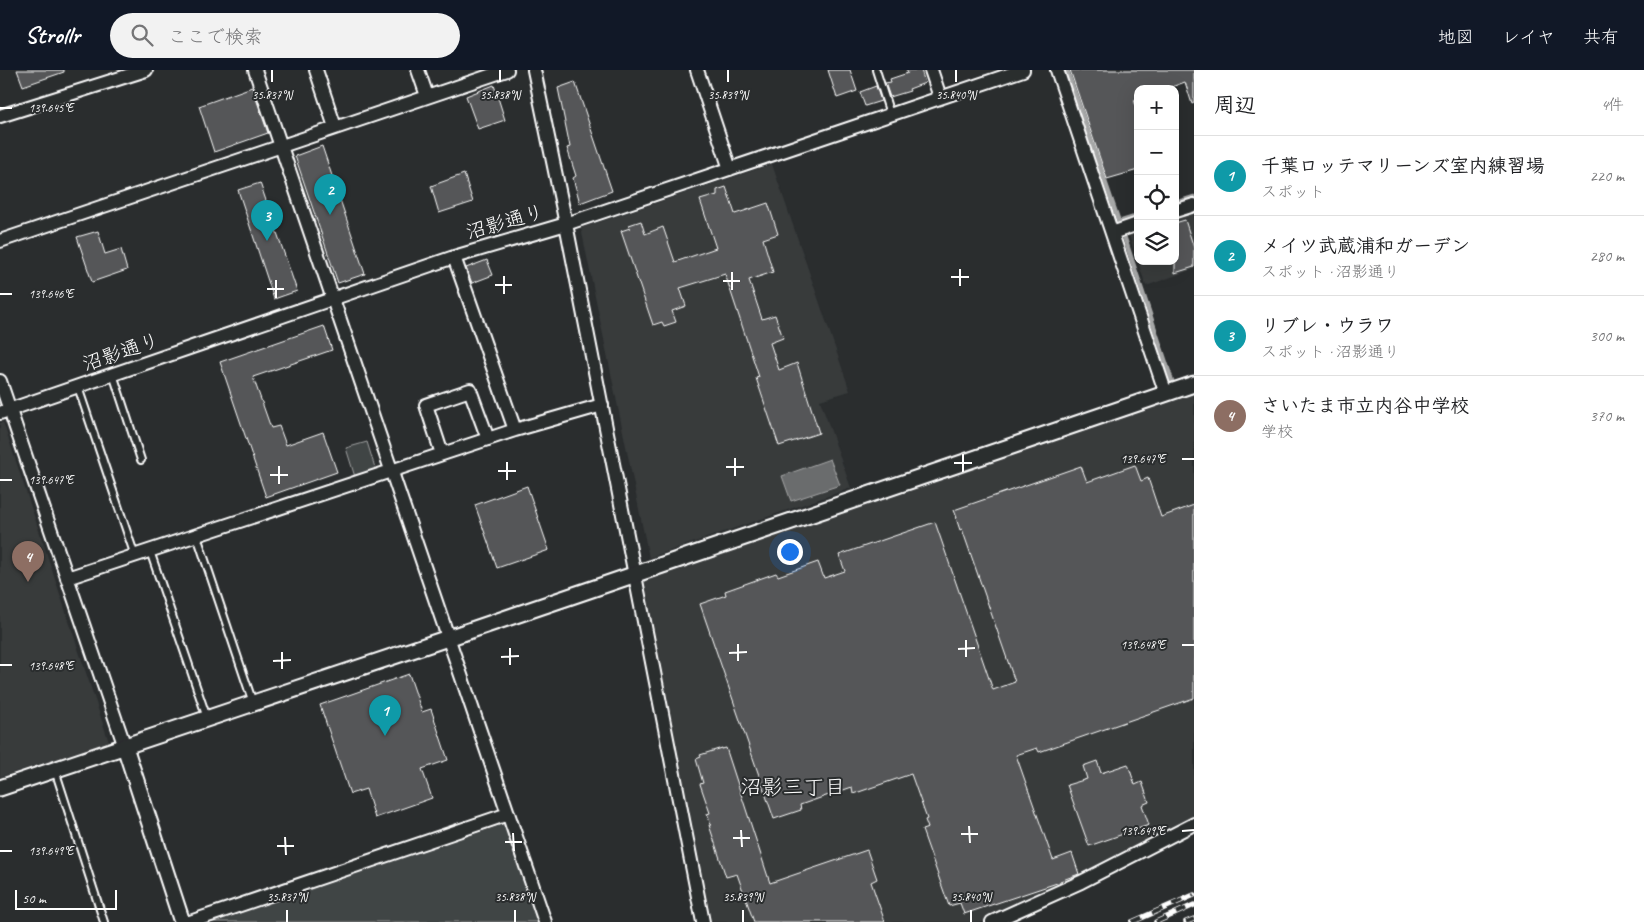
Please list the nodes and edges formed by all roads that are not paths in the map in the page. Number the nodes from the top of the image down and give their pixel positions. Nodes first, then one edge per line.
1 (146, 70) edge
2 (254, 70) edge
3 (316, 70) edge
4 (418, 70) edge
5 (507, 70) edge
6 (534, 70) edge
7 (697, 70) edge
8 (876, 70) edge
9 (931, 70) edge
10 (1022, 70) edge
11 (1057, 70) edge
12 (427, 96) junction
13 (940, 97) junction
14 (890, 114) junction
15 (0, 116) edge
16 (335, 127) junction
17 (280, 146) junction
18 (730, 169) junction
19 (1194, 205) edge
20 (1179, 210) edge
21 (566, 224) junction
22 (1134, 225) edge
23 (1112, 233) junction
24 (0, 241) edge
25 (454, 257) junction
26 (332, 299) junction
27 (113, 374) junction
28 (0, 381) edge
29 (1194, 384) edge
30 (78, 387) junction
31 (1166, 394) junction
32 (602, 405) junction
33 (5, 412) edge
34 (515, 430) junction
35 (488, 439) junction
36 (442, 454) junction
37 (141, 460) dead end
38 (391, 471) junction
39 (197, 536) junction
40 (150, 551) junction
41 (135, 556) junction
42 (635, 574) junction
43 (68, 578) junction
44 (448, 638) junction
45 (253, 703) junction
46 (208, 720) junction
47 (125, 747) junction
48 (55, 770) junction
49 (0, 788) edge
50 (508, 814) junction
51 (1194, 824) edge
52 (104, 922) edge
53 (182, 922) edge
54 (190, 922) edge
55 (544, 922) edge
56 (703, 922) edge
57 (992, 922) edge

1 - 15 street
2 - 17 street
3 - 16 street
4 - 12 street
5 - 12 street
6 - 21 street
7 - 18 street
8 - 14 lane
9 - 13 street
10 - 13 street, 沼影通り
11 - 23 street
12 - 16 street
13 - 14 street, 沼影通り
14 - 18 street, 沼影通り
16 - 17 street
17 - 24 street
17 - 26 street
18 - 21 street, 沼影通り
19 - 20 street
21 - 25 street, 沼影通り
21 - 32 street
22 - 23 street
23 - 31 street
25 - 26 street, 沼影通り
25 - 34 street
26 - 27 street, 沼影通り
26 - 38 street
27 - 30 street, 沼影通り
27 - 37 lane
28 - 33 street
29 - 31 street
30 - 33 street, 沼影通り
30 - 41 lane
31 - 42 street
32 - 34 street
32 - 42 street
33 - 43 street
34 - 35 street
35 - 36 street
35 - 36 street
36 - 38 street
38 - 39 street
38 - 44 street
39 - 40 street
39 - 45 lane
40 - 41 street
40 - 46 lane
41 - 43 street
42 - 44 street
42 - 56 street
43 - 47 street
44 - 45 street
44 - 50 street
45 - 46 street
46 - 47 street
47 - 48 street
47 - 53 street
48 - 49 street
48 - 52 lane
50 - 54 street
50 - 55 street
51 - 57 street

